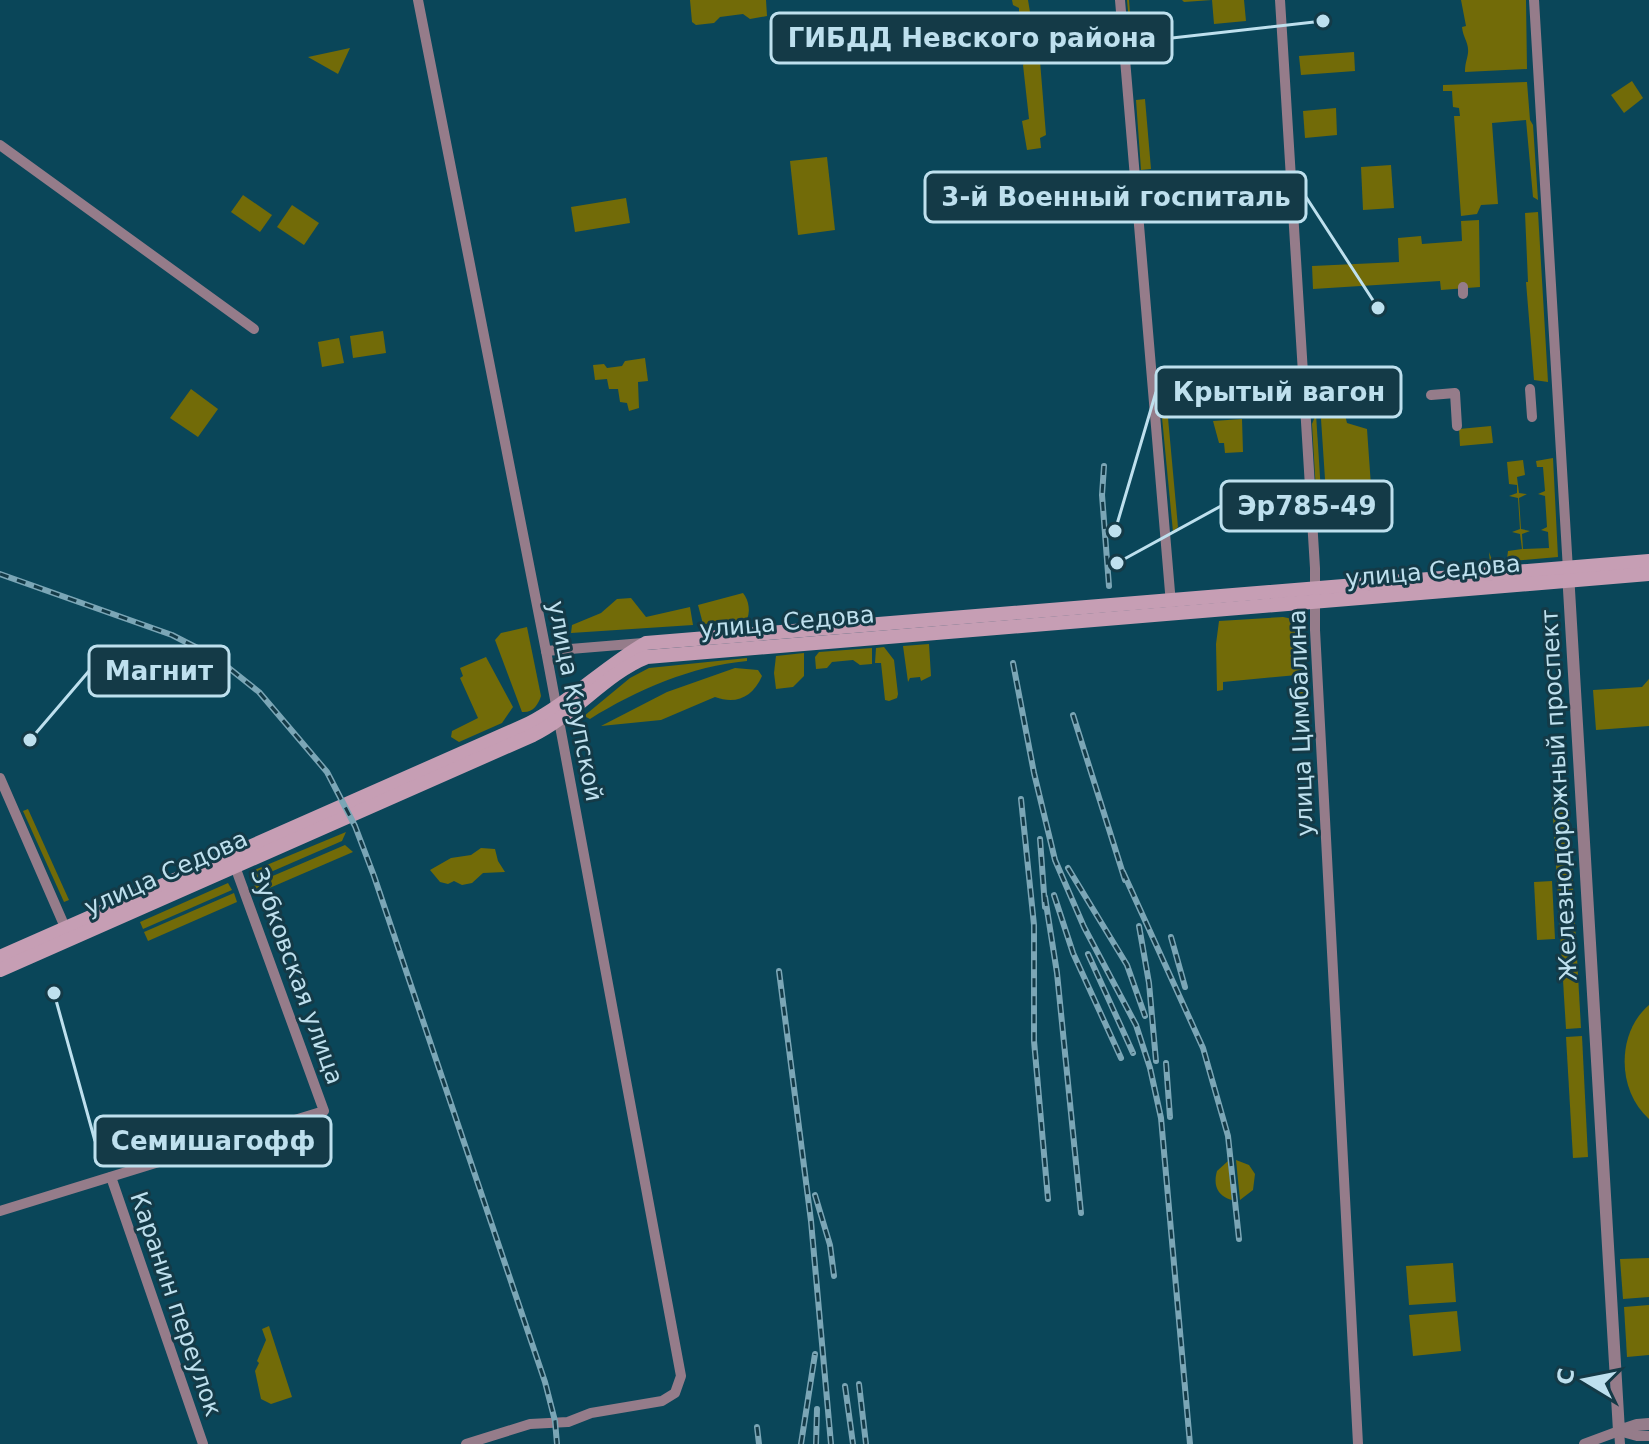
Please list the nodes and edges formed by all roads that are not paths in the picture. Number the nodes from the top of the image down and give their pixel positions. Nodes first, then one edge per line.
1 (418, 0) edge
2 (1120, 0) edge
3 (1280, 0) edge
4 (1534, 0) edge
5 (0, 145) edge
6 (254, 329) dead end
7 (1530, 389) dead end
8 (1431, 395) dead end
9 (1532, 417) dead end
10 (1457, 426) dead end
11 (1649, 561) edge
12 (1649, 574) edge
13 (1568, 576) junction
14 (1315, 596) junction
15 (1171, 607) junction
16 (646, 643) junction
17 (546, 651) junction
18 (557, 715) junction
19 (0, 778) edge
20 (233, 861) junction
21 (68, 934) junction
22 (0, 957) edge
23 (0, 970) edge
24 (111, 1177) junction
25 (0, 1211) edge
26 (1649, 1424) edge
27 (1649, 1436) edge
28 (1620, 1438) edge
29 (203, 1444) edge
30 (466, 1444) edge
31 (1358, 1444) edge
32 (1584, 1444) edge

1 - 17 street, улица Крупской
2 - 15 street
3 - 14 street, улица Цимбалина
4 - 13 street, Железнодорожный проспект
5 - 6 street
7 - 9 street
8 - 10 street
11 - 13 main road, улица Седова
12 - 13 main road, улица Седова
13 - 14 main road, улица Седова
13 - 28 street, Железнодорожный проспект
14 - 15 main road, улица Седова
14 - 31 street, улица Цимбалина
15 - 16 main road, улица Седова
15 - 18 main road, улица Седова
16 - 17 street, улица Седова
16 - 18 main road, улица Седова
17 - 18 street, улица Крупской
18 - 20 main road, улица Седова
18 - 30 street, улица Крупской
19 - 21 street
20 - 21 main road, улица Седова
20 - 24 street, Зубковская улица
21 - 22 main road, улица Седова
21 - 23 main road, улица Седова
24 - 25 street
24 - 29 street, Каранин переулок
26 - 28 street
27 - 28 street
28 - 32 street

